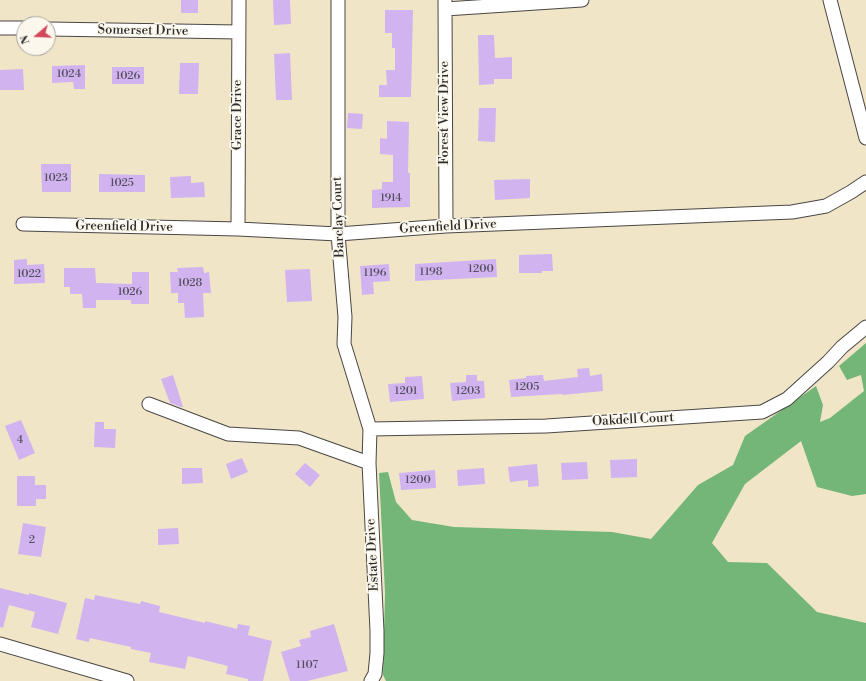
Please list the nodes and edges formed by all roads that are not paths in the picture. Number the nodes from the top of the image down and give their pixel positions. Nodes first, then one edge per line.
1 (239, 0) edge
2 (338, 0) edge
3 (582, 0) edge
4 (830, 0) edge
5 (445, 4) edge
6 (0, 28) edge
7 (16, 28) edge
8 (56, 29) edge
9 (239, 32) junction
10 (866, 138) edge
11 (866, 182) edge
12 (23, 224) dead end
13 (446, 226) junction
14 (238, 229) junction
15 (338, 234) junction
16 (866, 327) edge
17 (149, 404) dead end
18 (370, 429) junction
19 (368, 463) junction
20 (0, 644) edge
21 (126, 681) edge
22 (371, 681) edge

1 - 9 street, Grace Drive
2 - 15 street, Barclay Court
3 - 5 street
4 - 10 street
5 - 13 street, Forest View Drive
6 - 7 street
8 - 9 street, Somerset Drive
9 - 14 street, Grace Drive
11 - 13 street, Greenfield Drive
12 - 14 street, Greenfield Drive
13 - 15 street, Greenfield Drive
14 - 15 street, Greenfield Drive
15 - 18 street, Barclay Court
16 - 18 street, Oakdell Court
17 - 19 street
18 - 19 street, Estate Drive
19 - 22 street, Estate Drive
20 - 21 street

